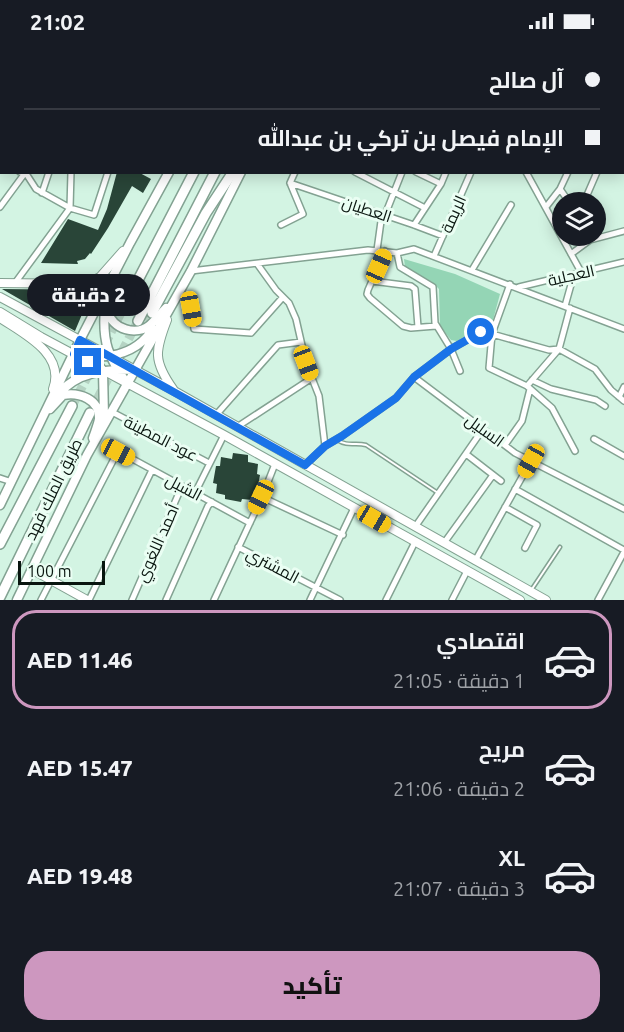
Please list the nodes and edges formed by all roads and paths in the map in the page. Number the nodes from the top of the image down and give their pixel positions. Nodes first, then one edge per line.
1 (22, 174) edge
2 (24, 174) edge
3 (48, 174) edge
4 (71, 174) edge
5 (107, 174) edge
6 (167, 174) edge
7 (191, 174) edge
8 (214, 174) edge
9 (232, 174) edge
10 (240, 174) edge
11 (294, 174) edge
12 (359, 174) edge
13 (401, 174) edge
14 (419, 174) edge
15 (445, 174) edge
16 (470, 174) edge
17 (527, 174) edge
18 (567, 174) edge
19 (596, 174) edge
20 (290, 183) junction
21 (441, 184) junction
22 (560, 189) junction
23 (393, 192) junction
24 (562, 192) edge
25 (588, 192) edge
26 (42, 193) junction
27 (2, 200) edge
28 (511, 206) dead end
29 (0, 207) edge
30 (546, 207) junction
31 (70, 208) junction
32 (425, 208) junction
33 (384, 214) junction
34 (281, 225) dead end
35 (414, 225) junction
36 (624, 231) edge
37 (443, 236) junction
38 (130, 243) junction
39 (377, 250) junction
40 (385, 251) junction
41 (397, 253) junction
42 (571, 254) junction
43 (434, 256) junction
44 (624, 262) edge
45 (258, 264) junction
46 (119, 266) junction
47 (472, 270) junction
48 (191, 271) junction
49 (581, 272) junction
50 (574, 274) junction
51 (372, 281) junction
52 (0, 283) edge
53 (15, 283) junction
54 (510, 284) junction
55 (517, 287) junction
56 (176, 296) junction
57 (0, 297) edge
58 (283, 297) junction
59 (568, 307) junction
60 (123, 309) tunnel mouth
61 (191, 309) dead end
62 (0, 312) edge
63 (152, 314) tunnel mouth
64 (0, 318) edge
65 (624, 320) edge
66 (138, 321) tunnel mouth
67 (495, 324) junction
68 (436, 326) junction
69 (418, 327) junction
70 (623, 329) edge
71 (492, 334) junction
72 (80, 340) junction
73 (301, 342) junction
74 (451, 349) junction
75 (559, 350) junction
76 (74, 354) junction
77 (92, 356) junction
78 (111, 357) junction
79 (103, 370) junction
80 (117, 370) junction
81 (136, 370) junction
82 (460, 371) dead end
83 (414, 377) junction
84 (312, 378) junction
85 (532, 380) junction
86 (128, 385) junction
87 (529, 387) junction
88 (624, 387) edge
89 (176, 392) junction
90 (622, 399) edge
91 (72, 406) tunnel mouth
92 (605, 406) dead end
93 (112, 412) junction
94 (90, 413) tunnel mouth
95 (216, 415) junction
96 (39, 424) junction
97 (237, 427) junction
98 (483, 429) junction
99 (224, 435) junction
100 (594, 439) dead end
101 (336, 440) junction
102 (505, 445) junction
103 (325, 446) junction
104 (575, 452) dead end
105 (466, 454) junction
106 (87, 455) junction
107 (624, 456) edge
108 (531, 461) junction
109 (209, 463) junction
110 (275, 464) junction
111 (305, 465) junction
112 (152, 470) junction
113 (493, 475) junction
114 (0, 477) edge
115 (501, 481) dead end
116 (12, 482) junction
117 (182, 486) junction
118 (515, 489) junction
119 (195, 493) junction
120 (438, 493) junction
121 (261, 497) junction
122 (212, 502) junction
123 (0, 505) edge
124 (505, 507) junction
125 (354, 508) junction
126 (624, 509) edge
127 (250, 523) junction
128 (415, 527) junction
129 (343, 535) junction
130 (415, 542) junction
131 (444, 543) junction
132 (0, 544) edge
133 (238, 547) junction
134 (560, 547) dead end
135 (525, 548) dead end
136 (623, 554) edge
137 (475, 561) junction
138 (31, 569) junction
139 (467, 571) junction
140 (51, 580) junction
141 (316, 587) junction
142 (531, 592) junction
143 (0, 597) edge
144 (17, 600) edge
145 (41, 600) edge
146 (88, 600) edge
147 (132, 600) edge
148 (165, 600) edge
149 (214, 600) edge
150 (310, 600) edge
151 (340, 600) edge
152 (386, 600) edge
153 (452, 600) edge
154 (520, 600) edge
155 (546, 600) edge
156 (598, 600) edge

1 - 27 street
2 - 26 street
3 - 26 street
4 - 31 street
5 - 31 street
6 - 38 main road
7 - 60 highway
8 - 66 highway
9 - 63 highway
10 - 48 main road
11 - 20 street
12 - 23 street
13 - 23 street
14 - 21 street
15 - 21 street
16 - 37 street, الريمة
17 - 30 street
18 - 22 street
19 - 25 street
20 - 33 street, العطيان
20 - 34 street
21 - 32 street
22 - 24 street
22 - 30 street
23 - 32 street
23 - 33 street
26 - 31 street
27 - 29 street
28 - 47 street
30 - 42 street
31 - 53 street
32 - 35 street
33 - 35 street, العطيان
33 - 39 street
35 - 37 street, العطيان
36 - 42 street
37 - 43 street, الريمة
38 - 46 main road
38 - 53 main road
39 - 40 street
39 - 45 street
40 - 41 street
40 - 51 street
41 - 43 street
41 - 68 street
42 - 49 street
43 - 47 street
44 - 49 street, العجلية
45 - 48 street
45 - 58 street
46 - 56 main road
46 - 72 main road
46 - 78 main road
47 - 54 street
48 - 56 main road
49 - 50 street, العجلية
50 - 55 street, العجلية
50 - 59 street
51 - 69 street
51 - 69 street
52 - 53 main road
54 - 55 street
54 - 67 street
55 - 59 street
56 - 78 main road
56 - 81 main road
56 - 89 main road
57 - 72 main road
58 - 61 street
58 - 73 street
59 - 70 street
59 - 75 street
62 - 76 main road
64 - 96 main road
65 - 70 street
67 - 71 street
67 - 74 street
68 - 69 street
68 - 74 street
71 - 75 street
71 - 87 street
72 - 76 main road
72 - 77 main road
72 - 78 main road
73 - 84 street
73 - 95 street
74 - 82 street
74 - 83 street
75 - 85 street
75 - 90 street
76 - 77 main road
76 - 79 main road
76 - 96 main road
77 - 78 main road
77 - 79 main road
78 - 80 main road
78 - 81 main road
79 - 80 main road
79 - 86 main road
79 - 96 main road
79 - 106 main road
80 - 81 main road
80 - 86 main road
81 - 86 main road
81 - 89 main road
83 - 98 street, السليل
83 - 101 street
84 - 97 street
84 - 103 street
85 - 87 street
85 - 92 street
86 - 93 main road
86 - 99 main road
87 - 102 street
87 - 104 street
88 - 90 street
89 - 95 main road
91 - 132 highway, طريق الملك فهد
93 - 106 main road
93 - 109 street, عود المطينة
94 - 143 highway, طريق الملك فهد
95 - 97 main road
96 - 106 main road
96 - 116 main road
97 - 111 main road
98 - 102 street, السليل
98 - 105 street
99 - 109 street
99 - 110 main road
100 - 107 street
101 - 103 street
101 - 120 lane
102 - 108 street, السليل
103 - 111 street
105 - 113 street
105 - 120 street
106 - 138 main road
108 - 118 street
108 - 126 street, السليل
109 - 119 street
110 - 121 street
110 - 125 main road
111 - 128 main road
112 - 117 street, الشبل
112 - 140 street, الشبل
112 - 146 street
113 - 115 street
113 - 131 street
114 - 116 street
116 - 123 main road
117 - 119 street, الشبل
117 - 147 street, أحمد اللغوي
118 - 124 street
118 - 136 street
119 - 122 street, الشبل
120 - 128 street
121 - 127 street
121 - 129 street
122 - 127 street, الشبل
122 - 148 street
124 - 135 street
124 - 137 street
125 - 129 street
125 - 130 main road
127 - 133 street
128 - 131 main road
129 - 141 street
130 - 139 main road
130 - 152 street
131 - 137 main road
133 - 141 street, المشتري
133 - 149 street
134 - 142 lane
136 - 156 street
137 - 142 main road
138 - 140 main road
138 - 144 main road
139 - 153 street
139 - 154 main road
140 - 145 street
140 - 146 main road
141 - 150 street
141 - 151 street, المشتري
142 - 155 main road

